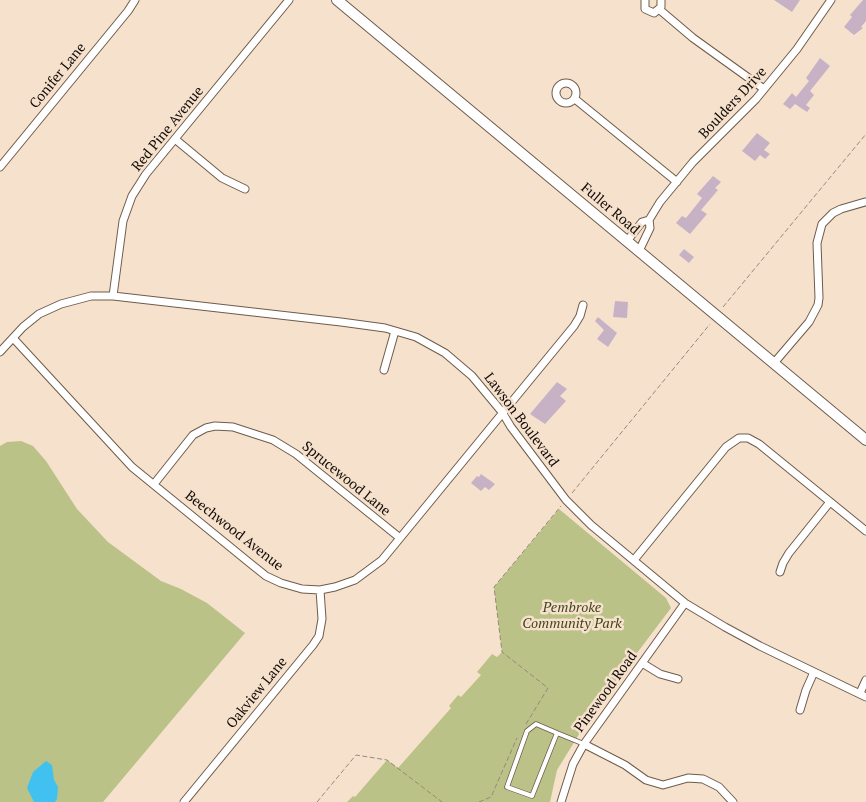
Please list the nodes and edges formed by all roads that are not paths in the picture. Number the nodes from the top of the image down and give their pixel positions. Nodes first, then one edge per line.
1 (135, 0) edge
2 (289, 0) edge
3 (337, 0) edge
4 (645, 0) edge
5 (661, 0) edge
6 (831, 0) edge
7 (660, 10) junction
8 (764, 89) junction
9 (575, 99) dead end
10 (175, 140) junction
11 (0, 167) edge
12 (677, 182) junction
13 (245, 189) dead end
14 (864, 202) dead end
15 (649, 220) junction
16 (627, 240) junction
17 (639, 251) junction
18 (113, 296) junction
19 (583, 305) dead end
20 (395, 331) junction
21 (13, 338) junction
22 (0, 352) edge
23 (774, 363) junction
24 (384, 370) dead end
25 (502, 412) junction
26 (866, 440) edge
27 (154, 484) junction
28 (830, 502) junction
29 (866, 531) edge
30 (400, 538) junction
31 (634, 560) junction
32 (780, 572) dead end
33 (320, 590) junction
34 (685, 603) junction
35 (642, 663) junction
36 (814, 672) junction
37 (678, 679) dead end
38 (866, 680) edge
39 (863, 695) edge
40 (800, 710) dead end
41 (558, 732) junction
42 (584, 744) junction
43 (184, 802) edge
44 (561, 802) edge
45 (733, 802) edge

1 - 11 street, Conifer Lane
2 - 10 street, Red Pine Avenue
3 - 16 street, Fuller Road
4 - 7 street
5 - 7 street
6 - 8 street, Boulders Drive
7 - 8 street
8 - 12 street, Boulders Drive
9 - 12 street
10 - 13 street
10 - 18 street, Red Pine Avenue
12 - 15 street, Boulders Drive
14 - 23 street
15 - 16 street, Boulders Drive
15 - 17 street, Boulders Drive
16 - 17 street, Fuller Road
17 - 23 street, Fuller Road
18 - 20 street, Lawson Boulevard
18 - 21 street, Lawson Boulevard
19 - 25 street, Beechwood Avenue
20 - 24 street
20 - 25 street, Lawson Boulevard
21 - 22 street, Lawson Boulevard
21 - 27 street, Beechwood Avenue
23 - 26 street, Fuller Road
25 - 30 street, Beechwood Avenue
25 - 31 street, Lawson Boulevard
27 - 30 street, Sprucewood Lane
27 - 33 street, Beechwood Avenue
28 - 29 street
28 - 31 street
28 - 32 street
30 - 33 street, Beechwood Avenue
31 - 34 street, Lawson Boulevard
33 - 43 street, Oakview Lane
34 - 35 street, Pinewood Road
34 - 36 street, Lawson Boulevard
35 - 37 street
35 - 42 street, Pinewood Road
36 - 39 street, Lawson Boulevard
36 - 40 street
38 - 39 street
41 - 41 lane
41 - 42 lane
42 - 44 street, Pinewood Road
42 - 45 street

